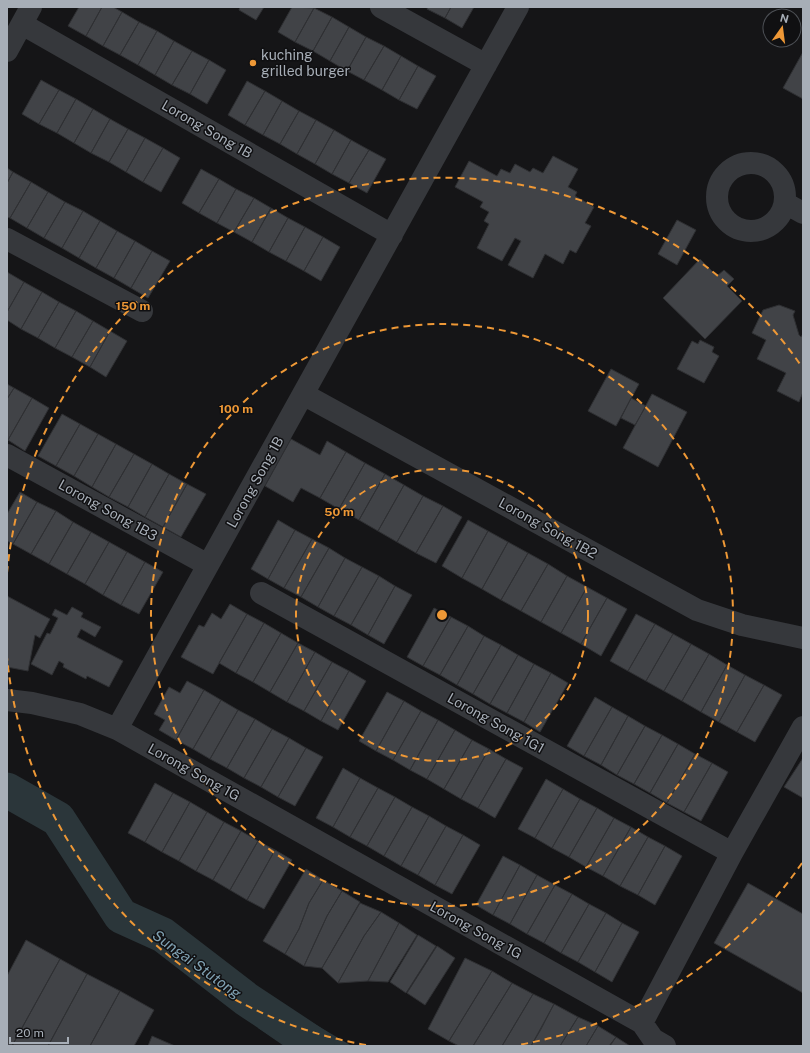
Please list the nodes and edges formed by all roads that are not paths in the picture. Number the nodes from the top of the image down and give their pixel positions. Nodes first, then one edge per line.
1 (381, 7) edge
2 (518, 7) edge
3 (26, 15) edge
4 (7, 51) edge
5 (486, 65) junction
6 (392, 235) junction
7 (7, 239) edge
8 (142, 311) dead end
9 (303, 394) junction
10 (7, 455) edge
11 (208, 565) junction
12 (261, 593) dead end
13 (803, 638) edge
14 (7, 700) edge
15 (803, 727) edge
16 (117, 729) junction
17 (732, 853) junction
18 (642, 1023) junction
19 (665, 1046) edge

1 - 5 street
2 - 5 street, Lorong Song 1B
3 - 4 street
3 - 6 street, Lorong Song 1B
5 - 6 street, Lorong Song 1B
6 - 9 street, Lorong Song 1B
7 - 8 street
9 - 11 street, Lorong Song 1B
9 - 13 street, Lorong Song 1B2
10 - 11 street, Lorong Song 1B3
11 - 16 street, Lorong Song 1B
12 - 17 street, Lorong Song 1G1
14 - 16 street, Lorong Song 1G
15 - 17 street
16 - 18 street, Lorong Song 1G
17 - 18 street
18 - 19 street

